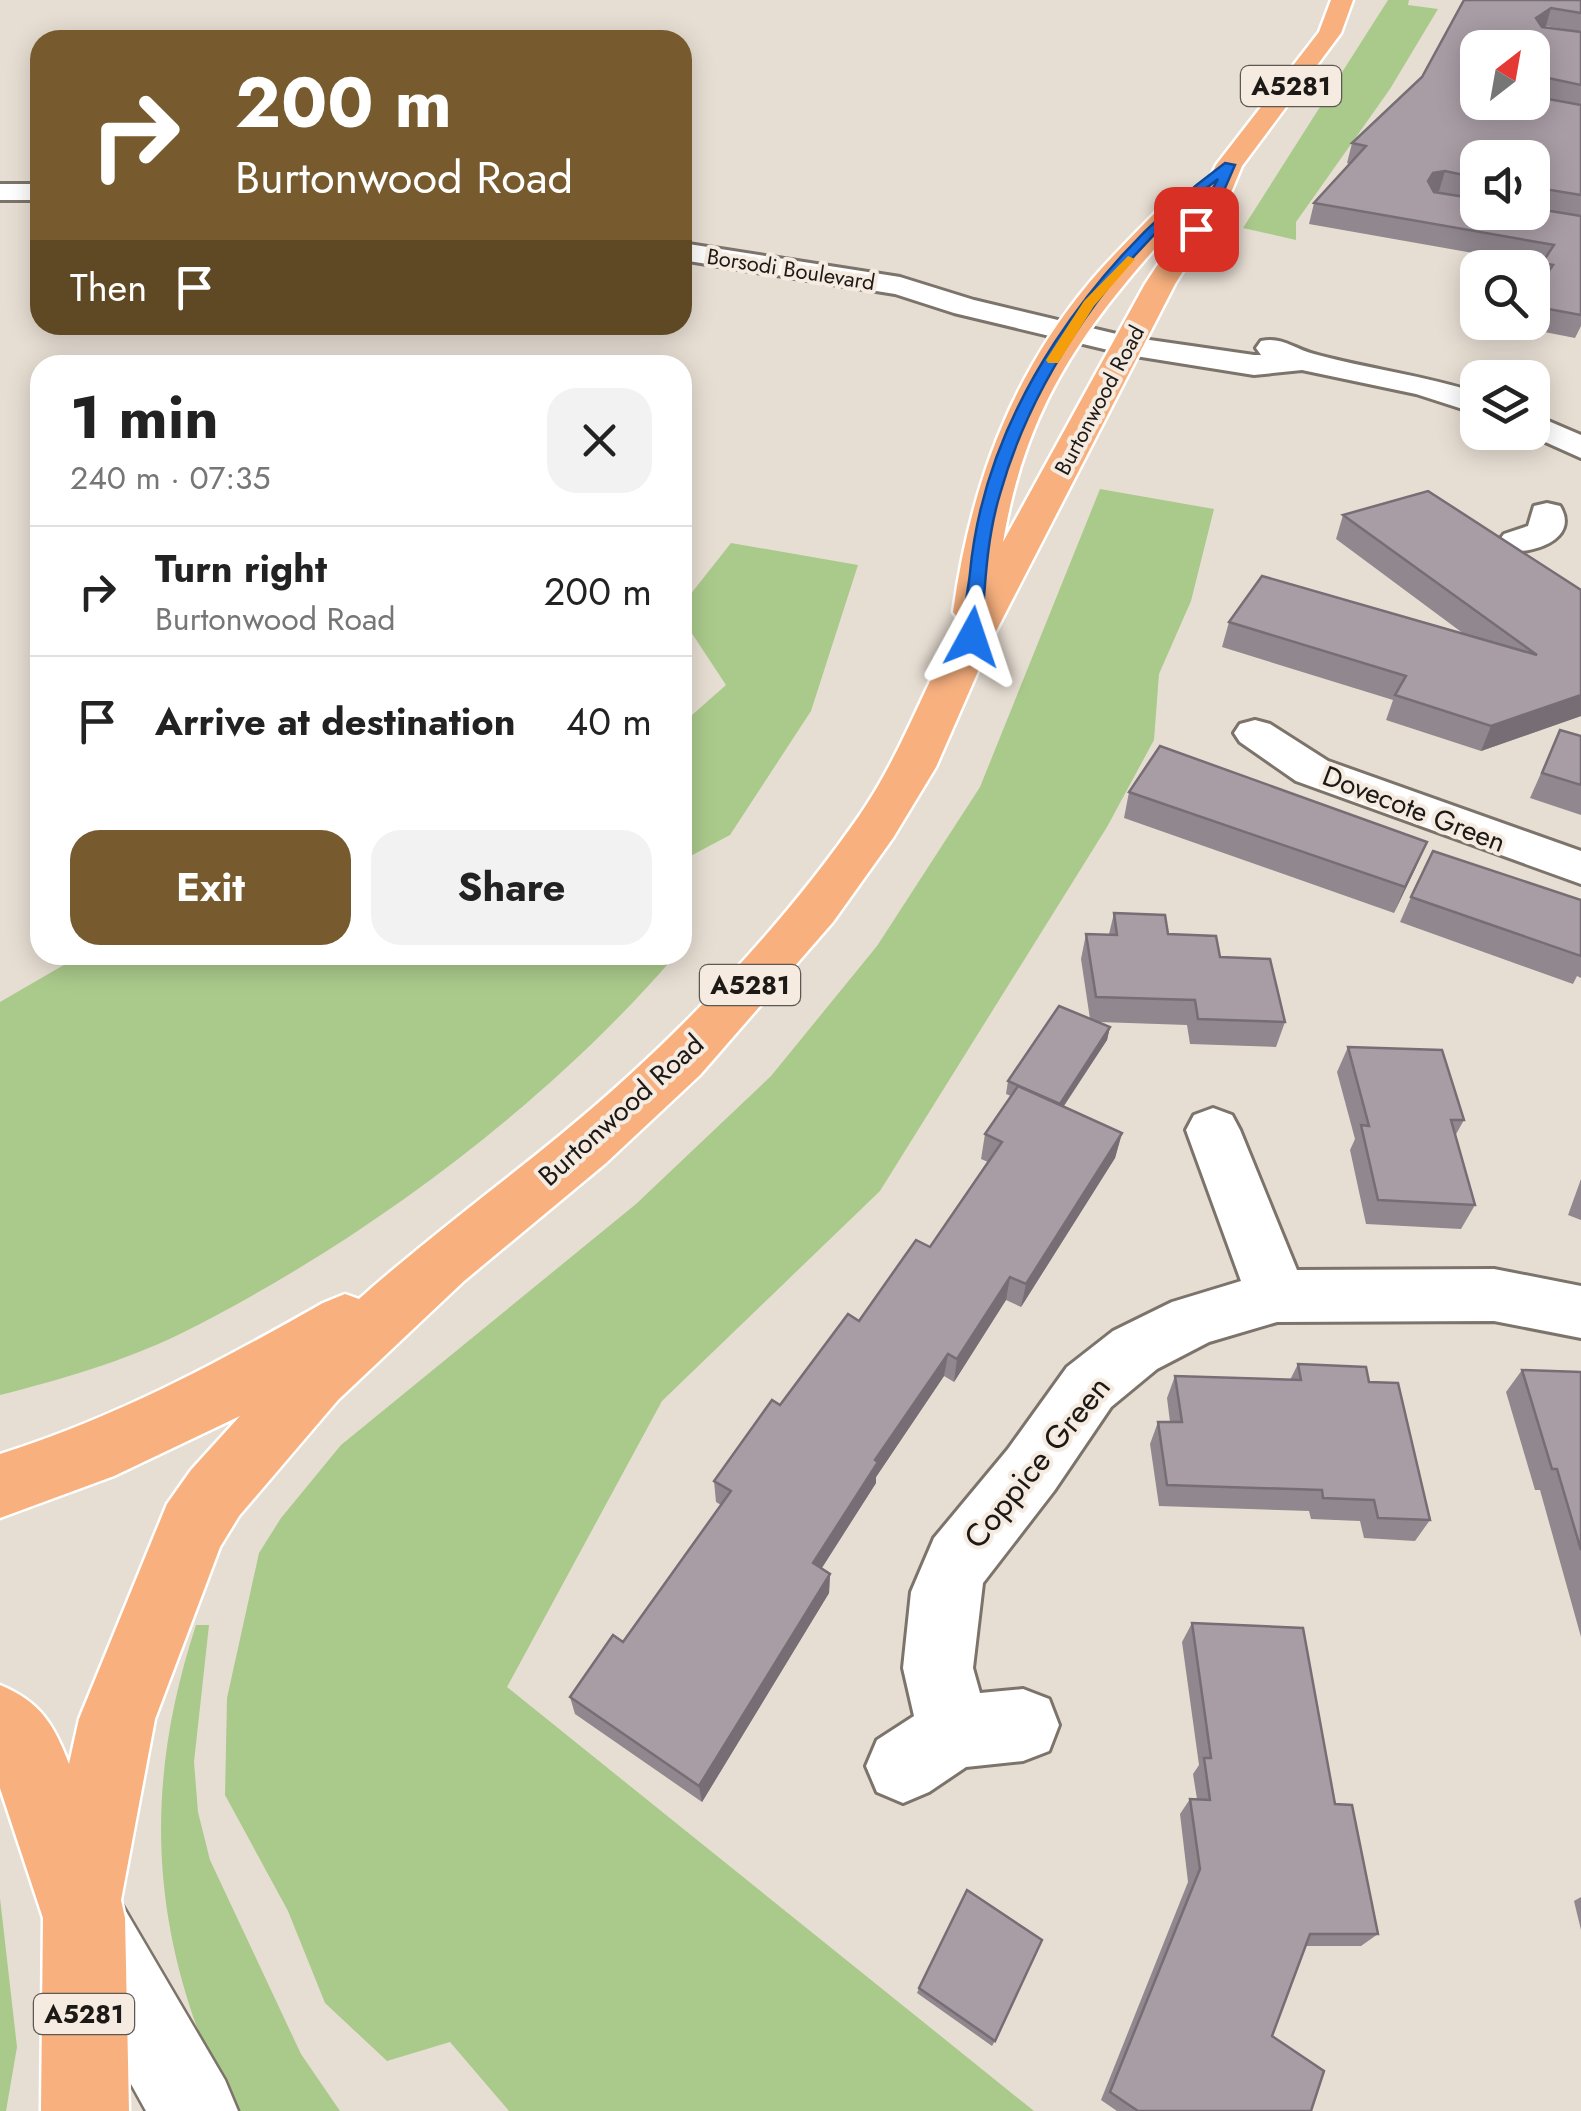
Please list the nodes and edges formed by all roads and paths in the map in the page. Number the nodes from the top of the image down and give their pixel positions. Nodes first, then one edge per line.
1 (1342, 0) edge
2 (1229, 165) junction
3 (0, 192) edge
4 (30, 192) edge
5 (692, 253) edge
6 (1145, 312) junction
7 (1080, 318) junction
8 (1129, 346) junction
9 (1302, 361) junction
10 (1460, 399) edge
11 (1565, 410) dead end
12 (1550, 417) edge
13 (1550, 433) edge
14 (1581, 448) edge
15 (972, 637) junction
16 (1252, 730) dead end
17 (1581, 868) edge
18 (1213, 1130) dead end
19 (442, 1263) junction
20 (1277, 1296) junction
21 (1581, 1312) edge
22 (0, 1486) edge
23 (0, 1723) edge
24 (960, 1741) dead end
25 (82, 1909) junction
26 (84, 2111) edge
27 (194, 2111) edge

1 - 2 main road, Burtonwood Road / A5281
2 - 6 main road, Burtonwood Road / A5281
2 - 7 main road, Burtonwood Road / A5281
3 - 4 street
5 - 7 street, Borsodi Boulevard
6 - 7 street
6 - 8 main road, Burtonwood Road / A5281
6 - 9 street
7 - 8 street
7 - 15 main road, Burtonwood Road / A5281
8 - 9 street
8 - 15 main road, Burtonwood Road / A5281
9 - 10 street
11 - 12 street
13 - 14 street
15 - 19 main road, Burtonwood Road / A5281
16 - 17 street, Dovecote Green
18 - 20 street
19 - 22 main road, Burtonwood Road / A5281
19 - 25 main road, Burtonwood Road / A5281
20 - 21 street, Coppice Green
20 - 24 street, Coppice Green
23 - 25 main road, A5281
25 - 26 main road, A5281
25 - 27 street

